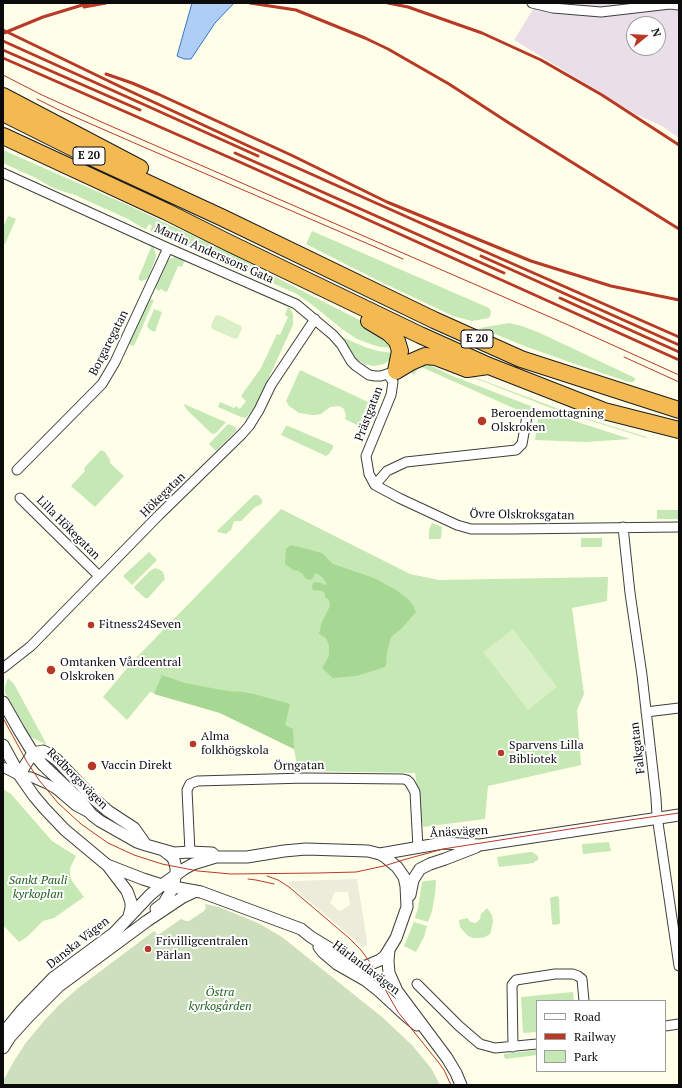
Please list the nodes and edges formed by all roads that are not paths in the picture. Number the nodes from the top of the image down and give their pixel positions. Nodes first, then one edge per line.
1 (532, 3) edge
2 (679, 5) edge
3 (3, 96) edge
4 (3, 113) edge
5 (4, 137) edge
6 (3, 173) edge
7 (223, 218) junction
8 (168, 248) junction
9 (320, 287) junction
10 (315, 319) junction
11 (489, 366) junction
12 (392, 372) junction
13 (679, 410) edge
14 (527, 416) dead end
15 (679, 430) edge
16 (17, 470) dead end
17 (375, 485) junction
18 (20, 498) dead end
19 (623, 527) junction
20 (679, 527) edge
21 (99, 576) junction
22 (3, 668) edge
23 (3, 702) edge
24 (679, 708) edge
25 (646, 712) junction
26 (3, 745) edge
27 (33, 753) junction
28 (3, 767) edge
29 (20, 776) junction
30 (92, 815) junction
31 (679, 815) edge
32 (657, 818) junction
33 (146, 845) junction
34 (480, 845) junction
35 (418, 848) junction
36 (162, 850) junction
37 (190, 852) junction
38 (380, 854) junction
39 (216, 857) junction
40 (107, 865) junction
41 (176, 875) junction
42 (168, 886) junction
43 (196, 891) junction
44 (408, 904) junction
45 (129, 916) junction
46 (147, 921) junction
47 (311, 937) junction
48 (389, 950) junction
49 (679, 966) edge
50 (417, 984) dead end
51 (584, 1000) edge
52 (679, 1024) edge
53 (666, 1026) edge
54 (428, 1033) junction
55 (5, 1034) edge
56 (536, 1044) edge
57 (513, 1047) junction
58 (3, 1048) edge
59 (461, 1085) edge

1 - 2 street
3 - 7 highway
4 - 7 highway, E 20
5 - 9 highway, E 20
6 - 8 street, Martin Anderssons Gata
7 - 13 highway, E 20
8 - 10 street, Martin Anderssons Gata
8 - 16 street, Borgaregatan
9 - 11 highway, E 20
9 - 12 highway
10 - 12 street, Martin Anderssons Gata
10 - 21 street, Hökegatan
11 - 12 highway
11 - 15 highway, E 20
12 - 17 street, Prästgatan
14 - 17 street
17 - 19 street, Övre Olskroksgatan
18 - 21 street, Lilla Hökegatan
19 - 20 street, Övre Olskroksgatan
19 - 25 street, Falkgatan
21 - 22 street, Hökegatan
23 - 27 street, Redbergsvägen
24 - 25 street
25 - 32 street, Falkgatan
26 - 29 street
27 - 29 street, Redbergsvägen
27 - 30 street, Redbergsvägen
27 - 33 street, Redbergsvägen
28 - 29 street
29 - 30 street
29 - 40 street
30 - 33 street, Redbergsvägen
31 - 32 street, Ånäsvägen
32 - 34 street, Ånäsvägen
32 - 49 street, Falkgatan
33 - 36 street, Redbergsvägen
34 - 35 street, Ånäsvägen
34 - 44 street
35 - 37 street, Örngatan
35 - 38 street, Ånäsvägen
36 - 37 street, Redbergsvägen
36 - 41 street
37 - 39 street, Redbergsvägen
38 - 39 street, Ånäsvägen
38 - 44 street
39 - 41 street, Danska Vägen
40 - 42 street
40 - 45 street
41 - 42 street, Danska Vägen
42 - 43 street
42 - 45 street, Danska Vägen
42 - 46 street
43 - 46 street, Danska Vägen
43 - 47 street, Härlandavägen
44 - 48 street
45 - 55 street, Danska Vägen
46 - 55 street, Danska Vägen
47 - 48 street, Härlandavägen
47 - 54 street, Härlandavägen
48 - 54 street, Härlandavägen
50 - 57 street
51 - 57 street
52 - 53 street
54 - 59 street, Härlandavägen
55 - 58 street, Danska Vägen
56 - 57 street

